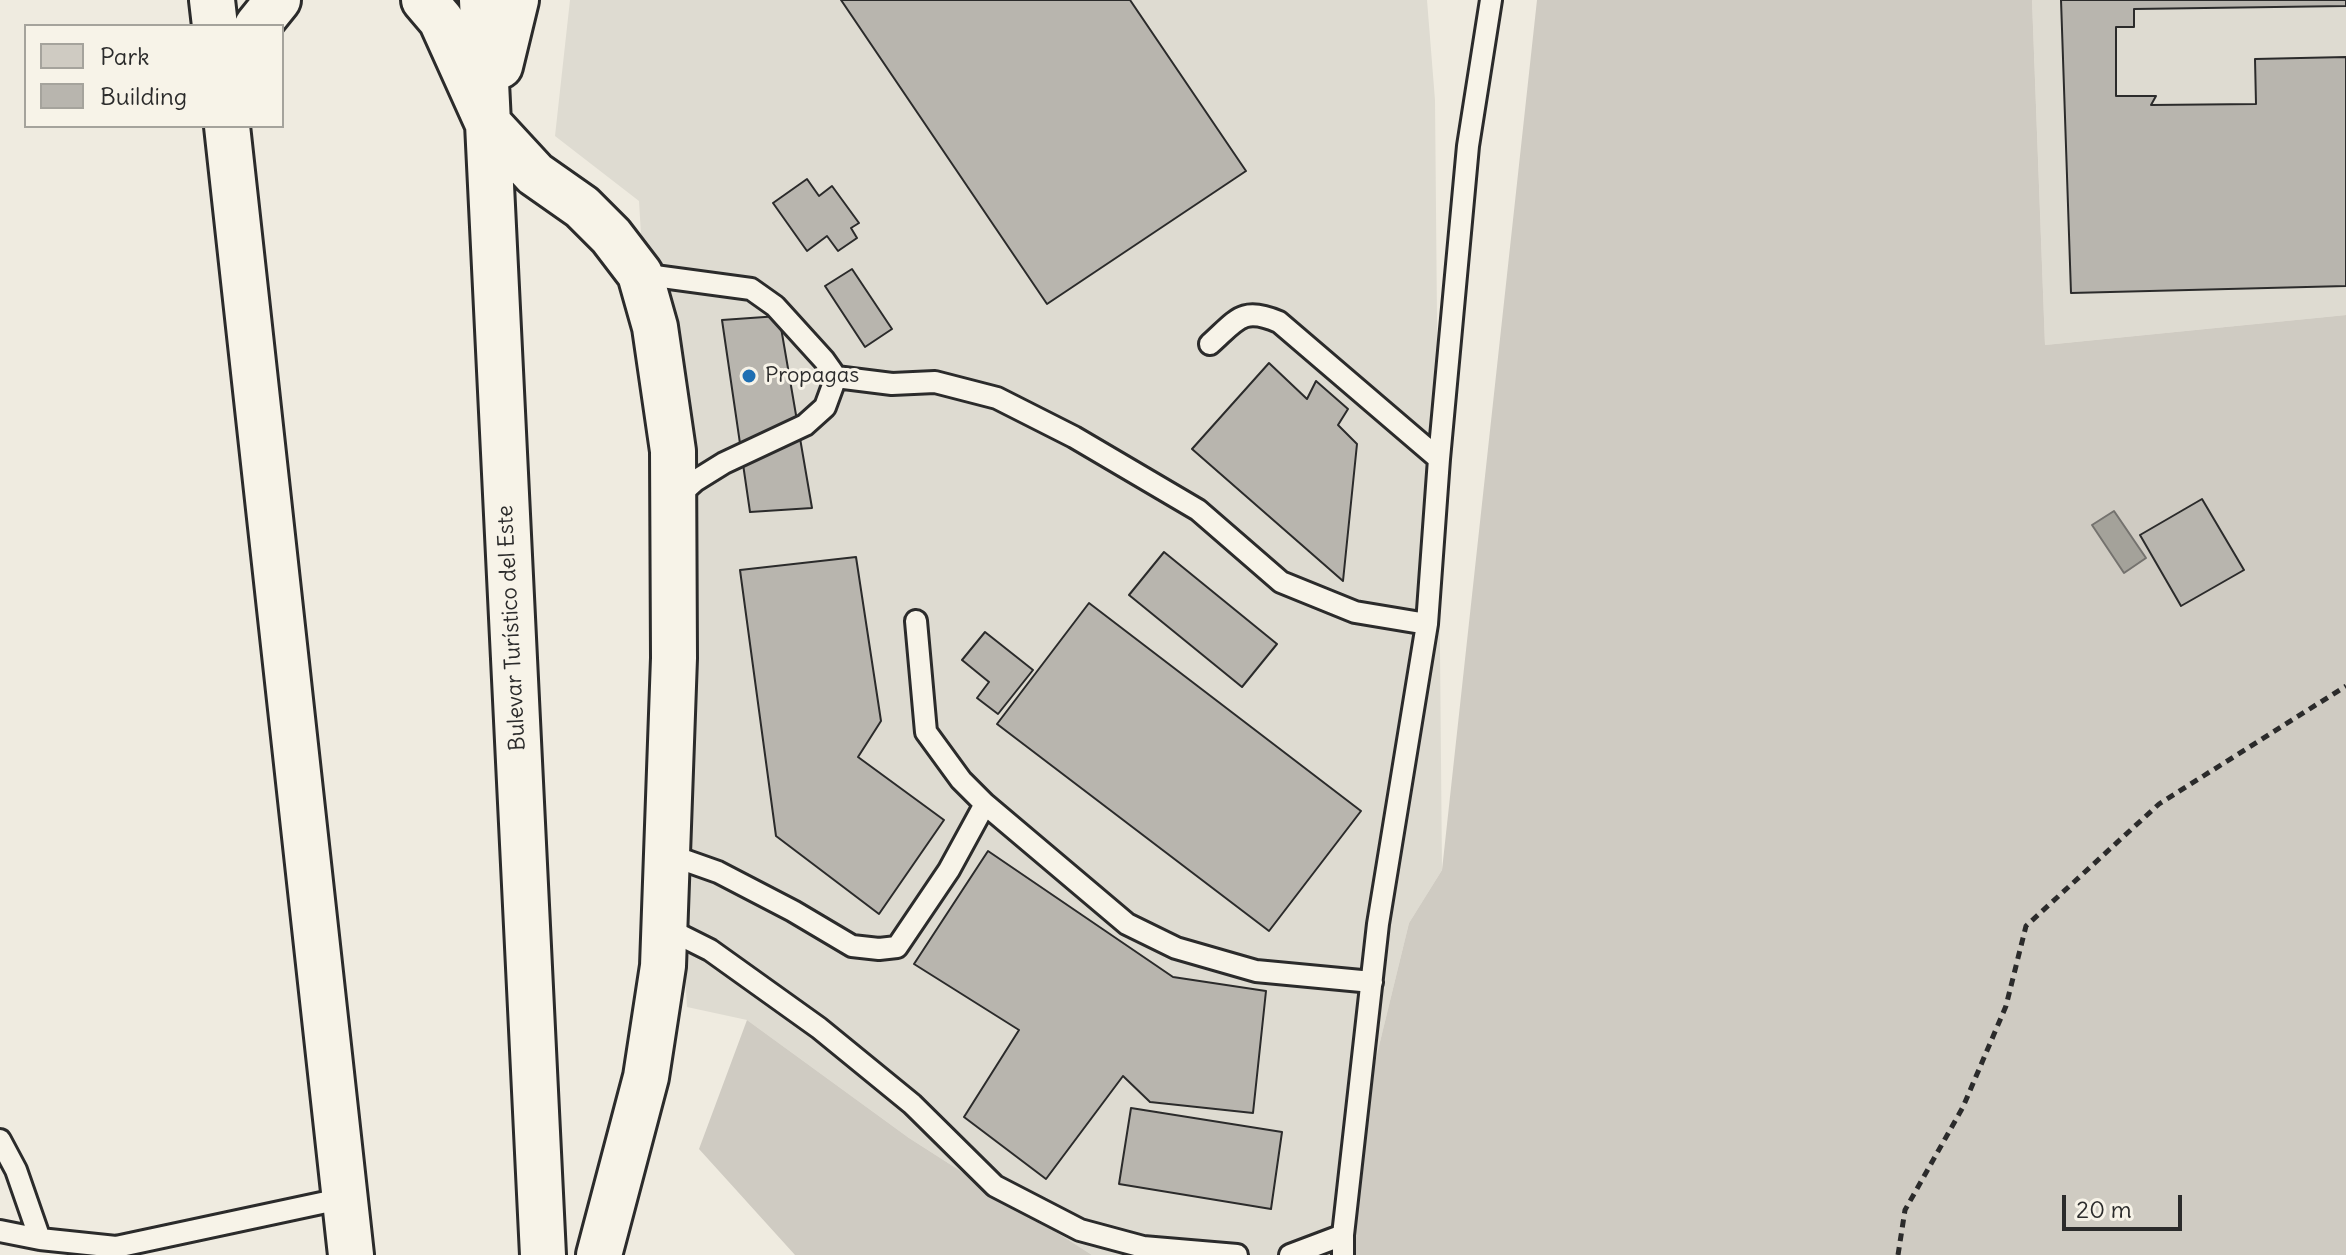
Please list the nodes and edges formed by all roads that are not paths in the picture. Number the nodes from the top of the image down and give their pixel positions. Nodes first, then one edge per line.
1 (212, 0) edge
2 (278, 0) edge
3 (424, 0) edge
4 (482, 0) edge
5 (516, 0) edge
6 (1490, 0) edge
7 (215, 24) edge
8 (259, 24) edge
9 (487, 122) junction
10 (228, 128) edge
11 (640, 274) junction
12 (1210, 344) dead end
13 (836, 377) junction
14 (1439, 459) junction
15 (673, 501) junction
16 (916, 621) dead end
17 (1427, 624) junction
18 (985, 804) junction
19 (667, 854) junction
20 (664, 927) junction
21 (1372, 982) junction
22 (0, 1140) edge
23 (345, 1198) junction
24 (0, 1231) edge
25 (40, 1239) junction
26 (1343, 1245) edge
27 (351, 1255) edge
28 (543, 1255) edge
29 (599, 1255) edge
30 (1237, 1255) edge
31 (1290, 1255) edge

1 - 7 highway
2 - 8 highway
3 - 9 highway
4 - 9 highway, Bulevar Turístico del Este
5 - 9 highway
6 - 14 lane
9 - 11 highway
9 - 28 highway, Bulevar Turístico del Este
10 - 23 highway
11 - 13 lane
11 - 15 highway
12 - 14 lane
13 - 15 lane
13 - 17 lane
14 - 17 lane
15 - 19 highway
16 - 18 lane
17 - 21 lane
18 - 19 lane
18 - 21 lane
19 - 20 highway
20 - 29 highway
20 - 30 lane
21 - 26 lane
22 - 25 lane
23 - 25 lane
23 - 27 highway
24 - 25 lane
26 - 31 lane

